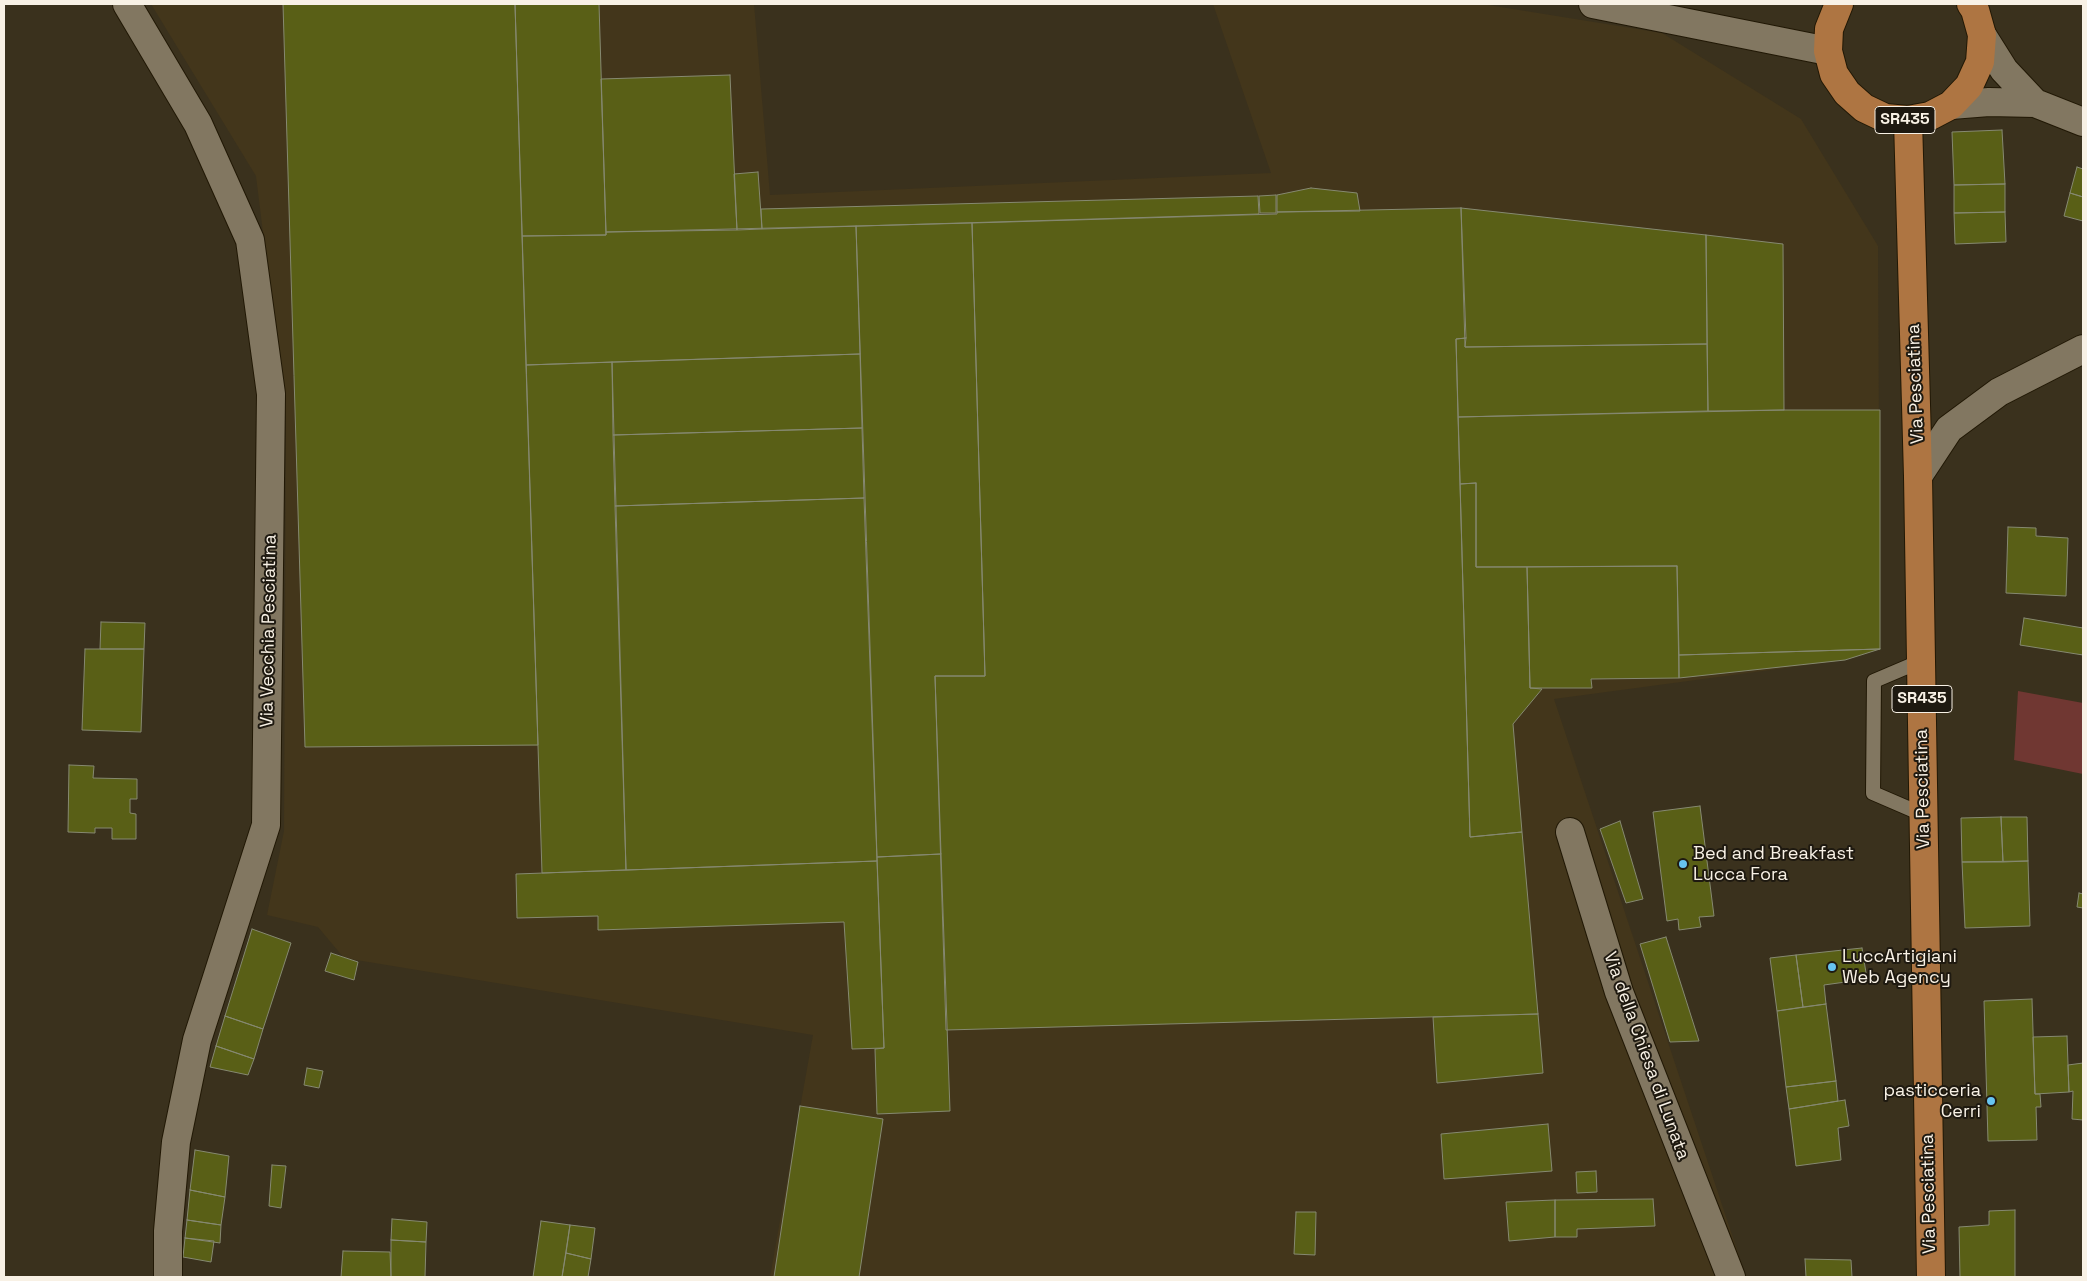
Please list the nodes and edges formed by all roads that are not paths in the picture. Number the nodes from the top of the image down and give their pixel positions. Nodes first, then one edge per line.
1 (127, 4) edge
2 (1593, 4) edge
3 (1839, 4) edge
4 (1971, 4) edge
5 (1982, 35) junction
6 (1828, 51) junction
7 (2035, 103) junction
8 (1951, 105) junction
9 (2082, 117) edge
10 (1908, 120) junction
11 (2083, 349) edge
12 (1918, 476) junction
13 (1921, 661) junction
14 (1924, 815) junction
15 (1570, 832) dead end
16 (168, 1277) edge
17 (1731, 1277) edge
18 (1931, 1277) edge

1 - 16 street, Via Vecchia Pesciatina
2 - 6 street
3 - 6 main road, SR435
4 - 5 main road, SR435
5 - 7 street
5 - 8 main road, SR435
6 - 10 main road, SR435
7 - 8 street
7 - 9 street
8 - 10 main road, SR435
10 - 12 main road, Via Pesciatina / SR435
11 - 12 street
12 - 13 main road, Via Pesciatina / SR435
13 - 14 main road, Via Pesciatina / SR435
13 - 14 lane
14 - 18 main road, Via Pesciatina / SR435
15 - 17 street, Via della Chiesa di Lunata

